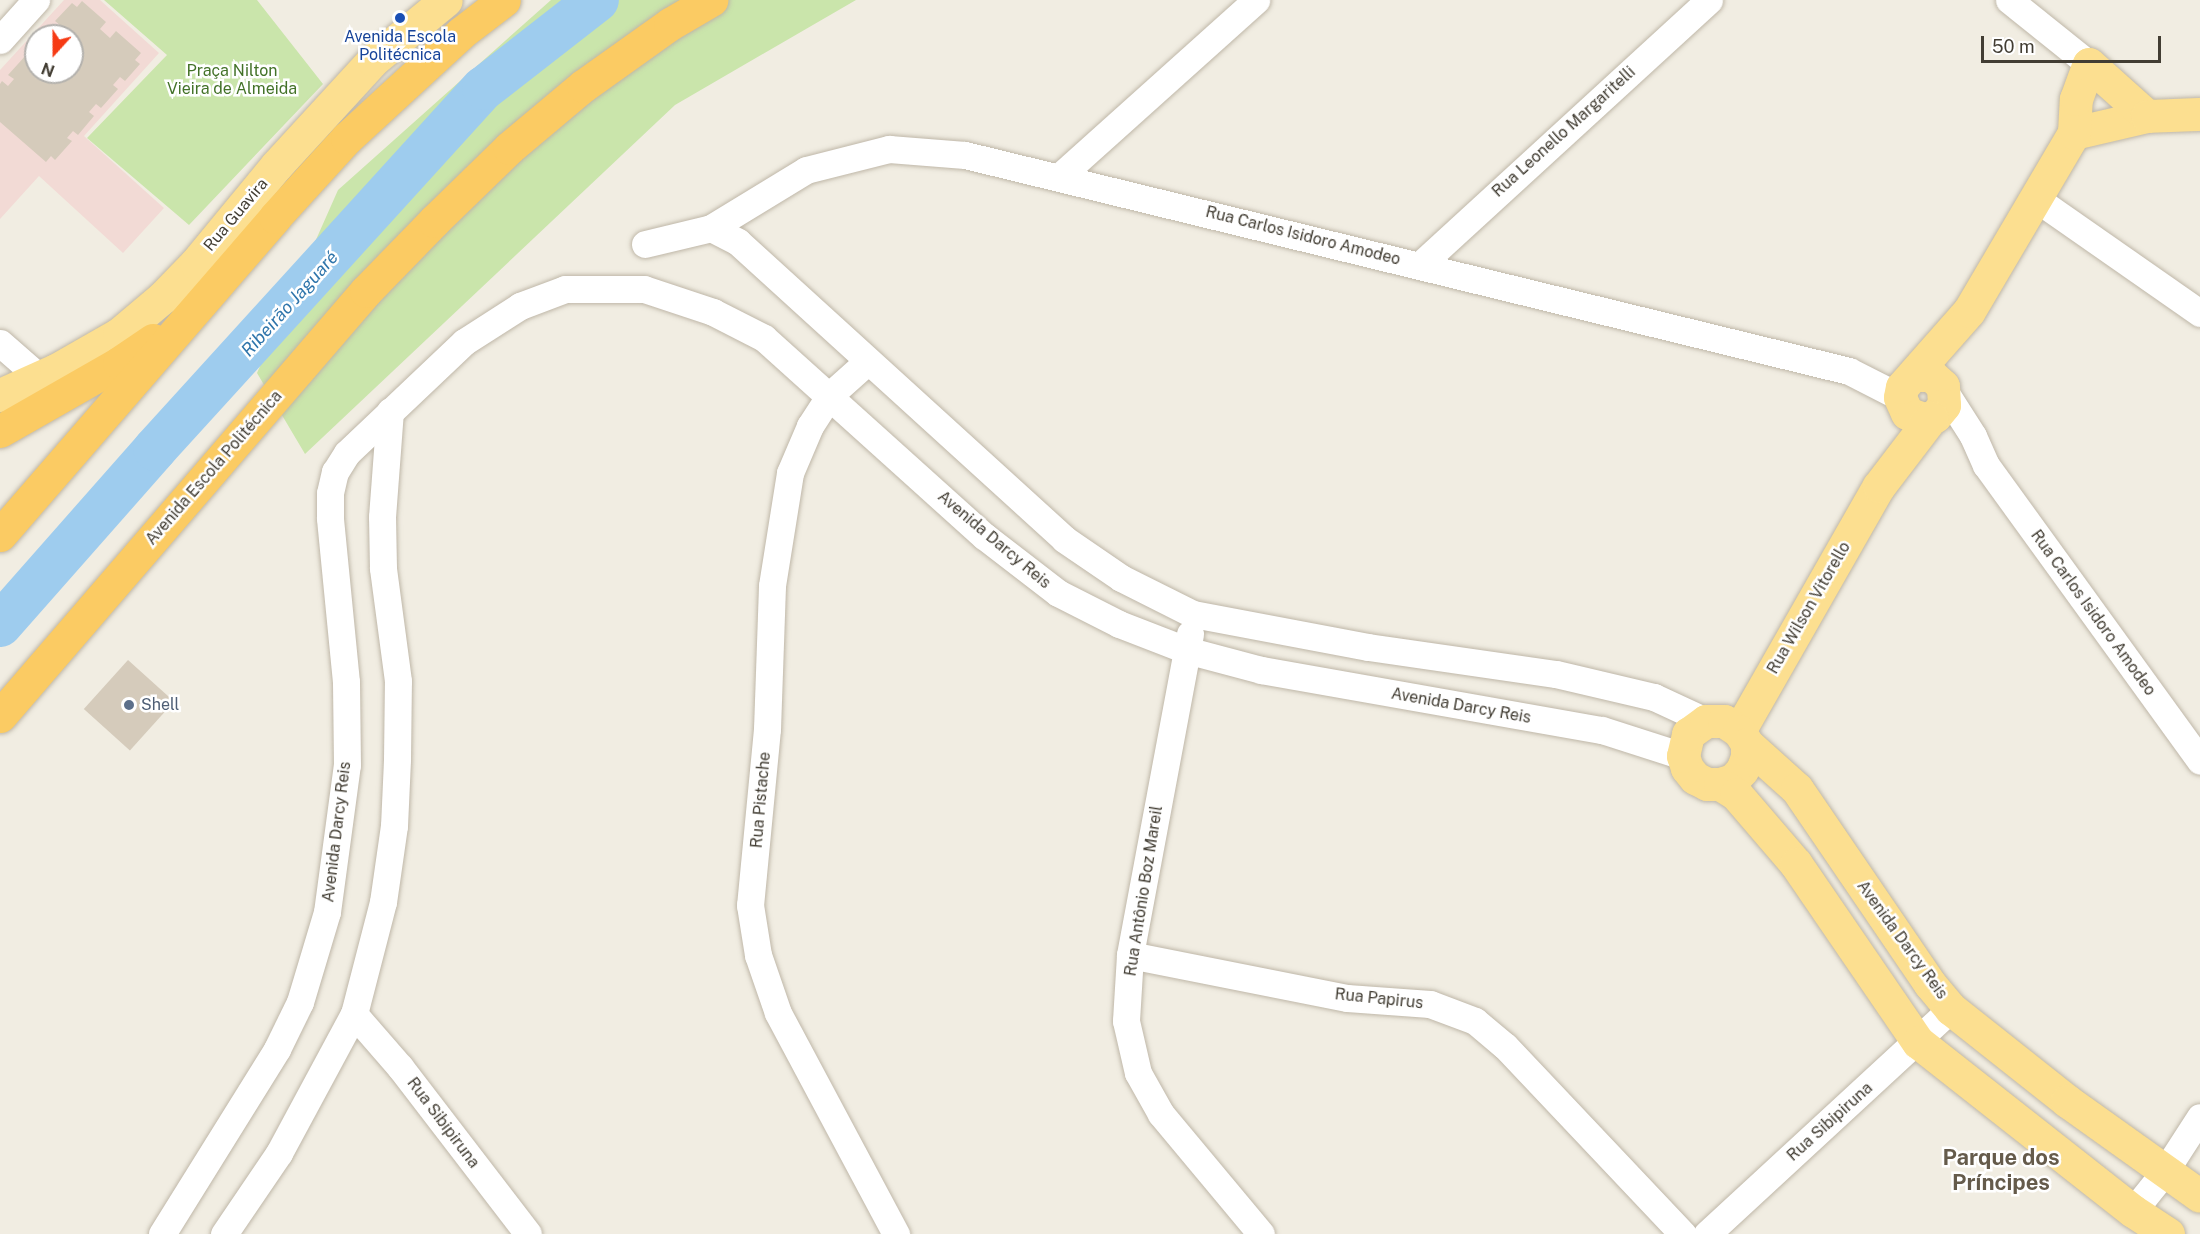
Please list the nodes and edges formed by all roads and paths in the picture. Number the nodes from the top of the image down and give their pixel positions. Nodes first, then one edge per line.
1 (36, 0) edge
2 (446, 0) edge
3 (504, 0) edge
4 (711, 0) edge
5 (1256, 0) edge
6 (1709, 0) edge
7 (2009, 0) edge
8 (0, 40) edge
9 (2089, 64) junction
10 (2200, 114) edge
11 (2147, 116) junction
12 (2074, 134) junction
13 (1059, 177) junction
14 (2035, 198) junction
15 (711, 228) junction
16 (645, 244) dead end
17 (1419, 265) junction
18 (2200, 313) edge
19 (190, 315) junction
20 (0, 343) edge
21 (868, 361) junction
22 (39, 377) junction
23 (0, 395) edge
24 (830, 395) junction
25 (1924, 399) junction
26 (390, 411) junction
27 (0, 431) edge
28 (0, 535) edge
29 (1193, 614) junction
30 (1340, 641) junction
31 (1186, 650) junction
32 (1302, 679) junction
33 (0, 716) edge
34 (1706, 721) junction
35 (1743, 737) junction
36 (1683, 756) junction
37 (2200, 761) edge
38 (1720, 784) junction
39 (1130, 955) junction
40 (1952, 1009) junction
41 (354, 1014) junction
42 (1918, 1042) junction
43 (2200, 1117) edge
44 (2165, 1171) junction
45 (2200, 1196) edge
46 (2133, 1211) junction
47 (1258, 1233) edge
48 (162, 1234) edge
49 (224, 1234) edge
50 (528, 1234) edge
51 (896, 1234) edge
52 (1683, 1234) edge
53 (1707, 1234) edge
54 (2168, 1234) edge

1 - 8 street
2 - 22 main road, Rua Guavira
3 - 19 highway
4 - 33 highway, Avenida Escola Politécnica
5 - 13 street
6 - 17 street, Rua Leonello Margaritelli
7 - 9 street
9 - 11 main road
9 - 12 main road, Rua Wilson Vitorello
10 - 11 main road
11 - 12 main road
12 - 14 main road, Rua Wilson Vitorello
13 - 15 street, Rua Carlos Isidoro Amodeo
13 - 17 street, Rua Carlos Isidoro Amodeo
14 - 18 street
14 - 25 main road, Rua Wilson Vitorello
15 - 16 street
15 - 21 street
17 - 25 street, Rua Carlos Isidoro Amodeo
19 - 27 highway
19 - 28 highway
20 - 22 street
21 - 24 street, Rua Pistache
21 - 29 street
22 - 23 main road, Rua Guavira
24 - 26 street, Avenida Darcy Reis
24 - 31 street, Avenida Darcy Reis
24 - 51 street, Rua Pistache
25 - 35 main road, Rua Wilson Vitorello
25 - 37 street, Rua Carlos Isidoro Amodeo
26 - 41 street
26 - 48 street, Avenida Darcy Reis
29 - 30 street
29 - 31 street, Rua Antônio Boz Mareil
30 - 32 street
30 - 34 street
31 - 32 street, Avenida Darcy Reis
31 - 39 street, Rua Antônio Boz Mareil
32 - 36 street, Avenida Darcy Reis
34 - 35 main road
34 - 36 main road
35 - 38 main road
35 - 40 main road, Avenida Darcy Reis
36 - 38 main road
38 - 42 main road
39 - 47 street, Rua Antônio Boz Mareil
39 - 52 street, Rua Papirus
40 - 42 street, Rua Sibipiruna
40 - 44 main road, Avenida Darcy Reis
41 - 49 street
41 - 50 street, Rua Sibipiruna
42 - 46 main road
42 - 53 street, Rua Sibipiruna
43 - 44 street
44 - 45 main road, Avenida Darcy Reis
44 - 46 street
46 - 54 main road

